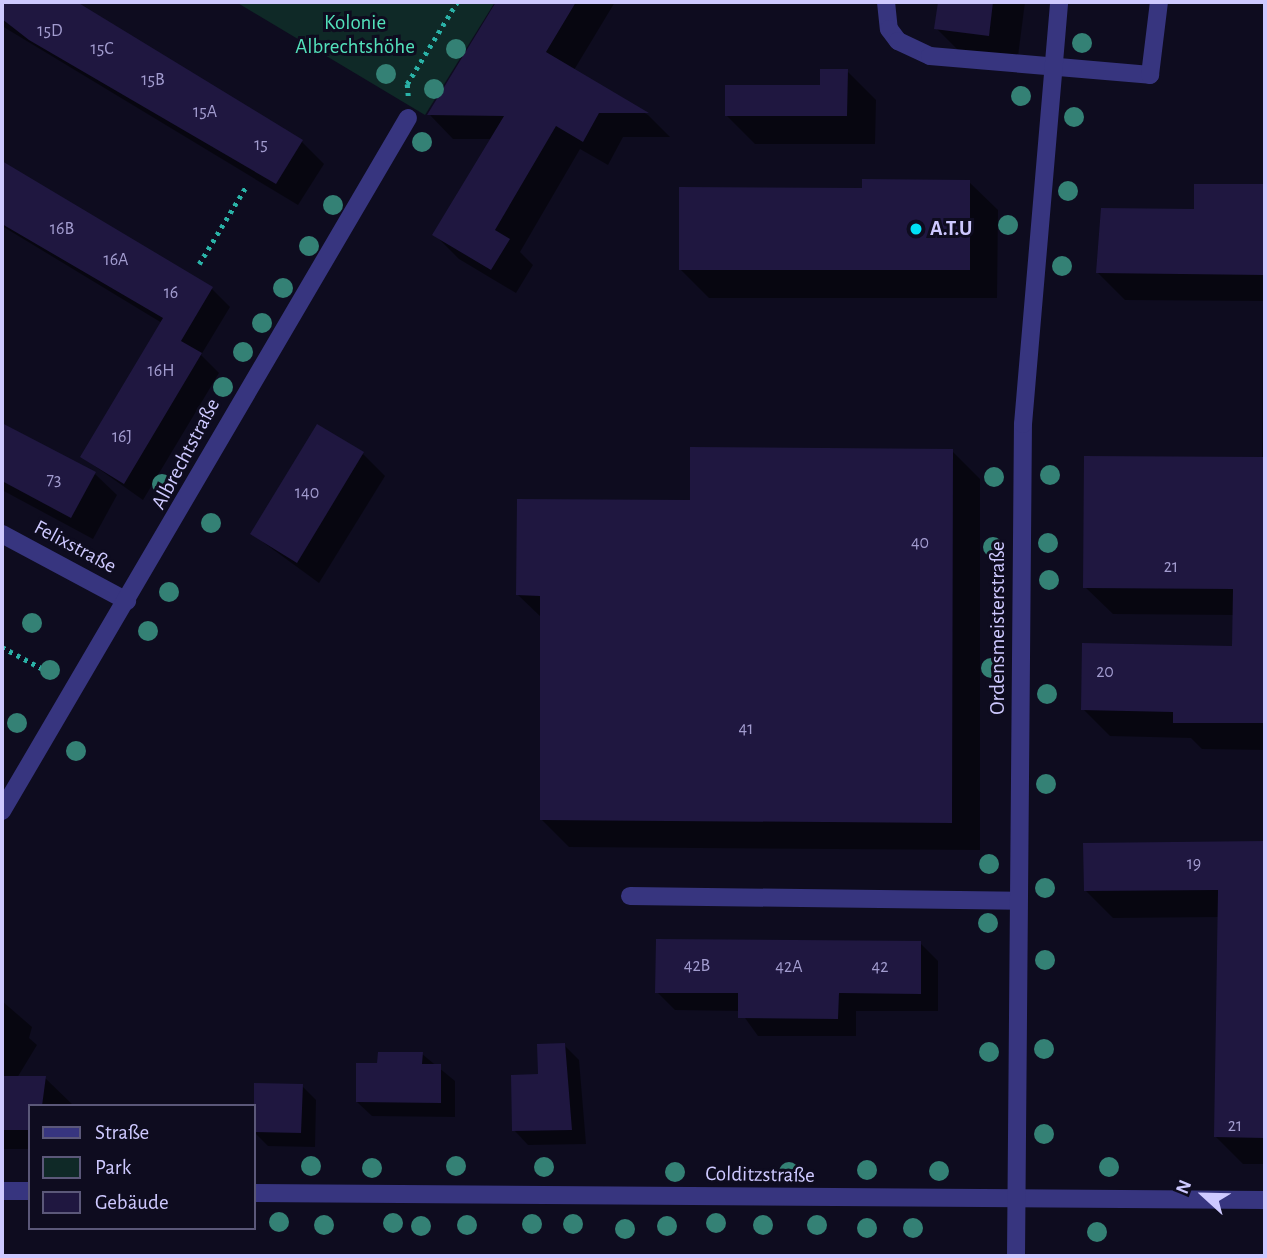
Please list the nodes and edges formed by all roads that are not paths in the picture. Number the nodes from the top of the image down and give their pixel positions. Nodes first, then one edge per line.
1 (886, 2) edge
2 (1059, 2) edge
3 (1159, 2) edge
4 (1051, 71) junction
5 (408, 118) road end
6 (2, 534) edge
7 (127, 601) junction
8 (2, 811) edge
9 (630, 896) dead end
10 (1018, 901) junction
11 (2, 1191) edge
12 (28, 1191) edge
13 (256, 1193) edge
14 (1017, 1199) junction
15 (1265, 1200) edge
16 (1016, 1256) edge

1 - 4 street
2 - 4 street, Ordensmeisterstraße
3 - 4 street
4 - 10 street, Ordensmeisterstraße
5 - 7 street, Albrechtstraße
6 - 7 street, Felixstraße
7 - 8 street, Albrechtstraße
9 - 10 street
10 - 14 street, Ordensmeisterstraße
11 - 12 street
13 - 14 street, Colditzstraße
14 - 15 street, Colditzstraße
14 - 16 street, Ordensmeisterstraße

